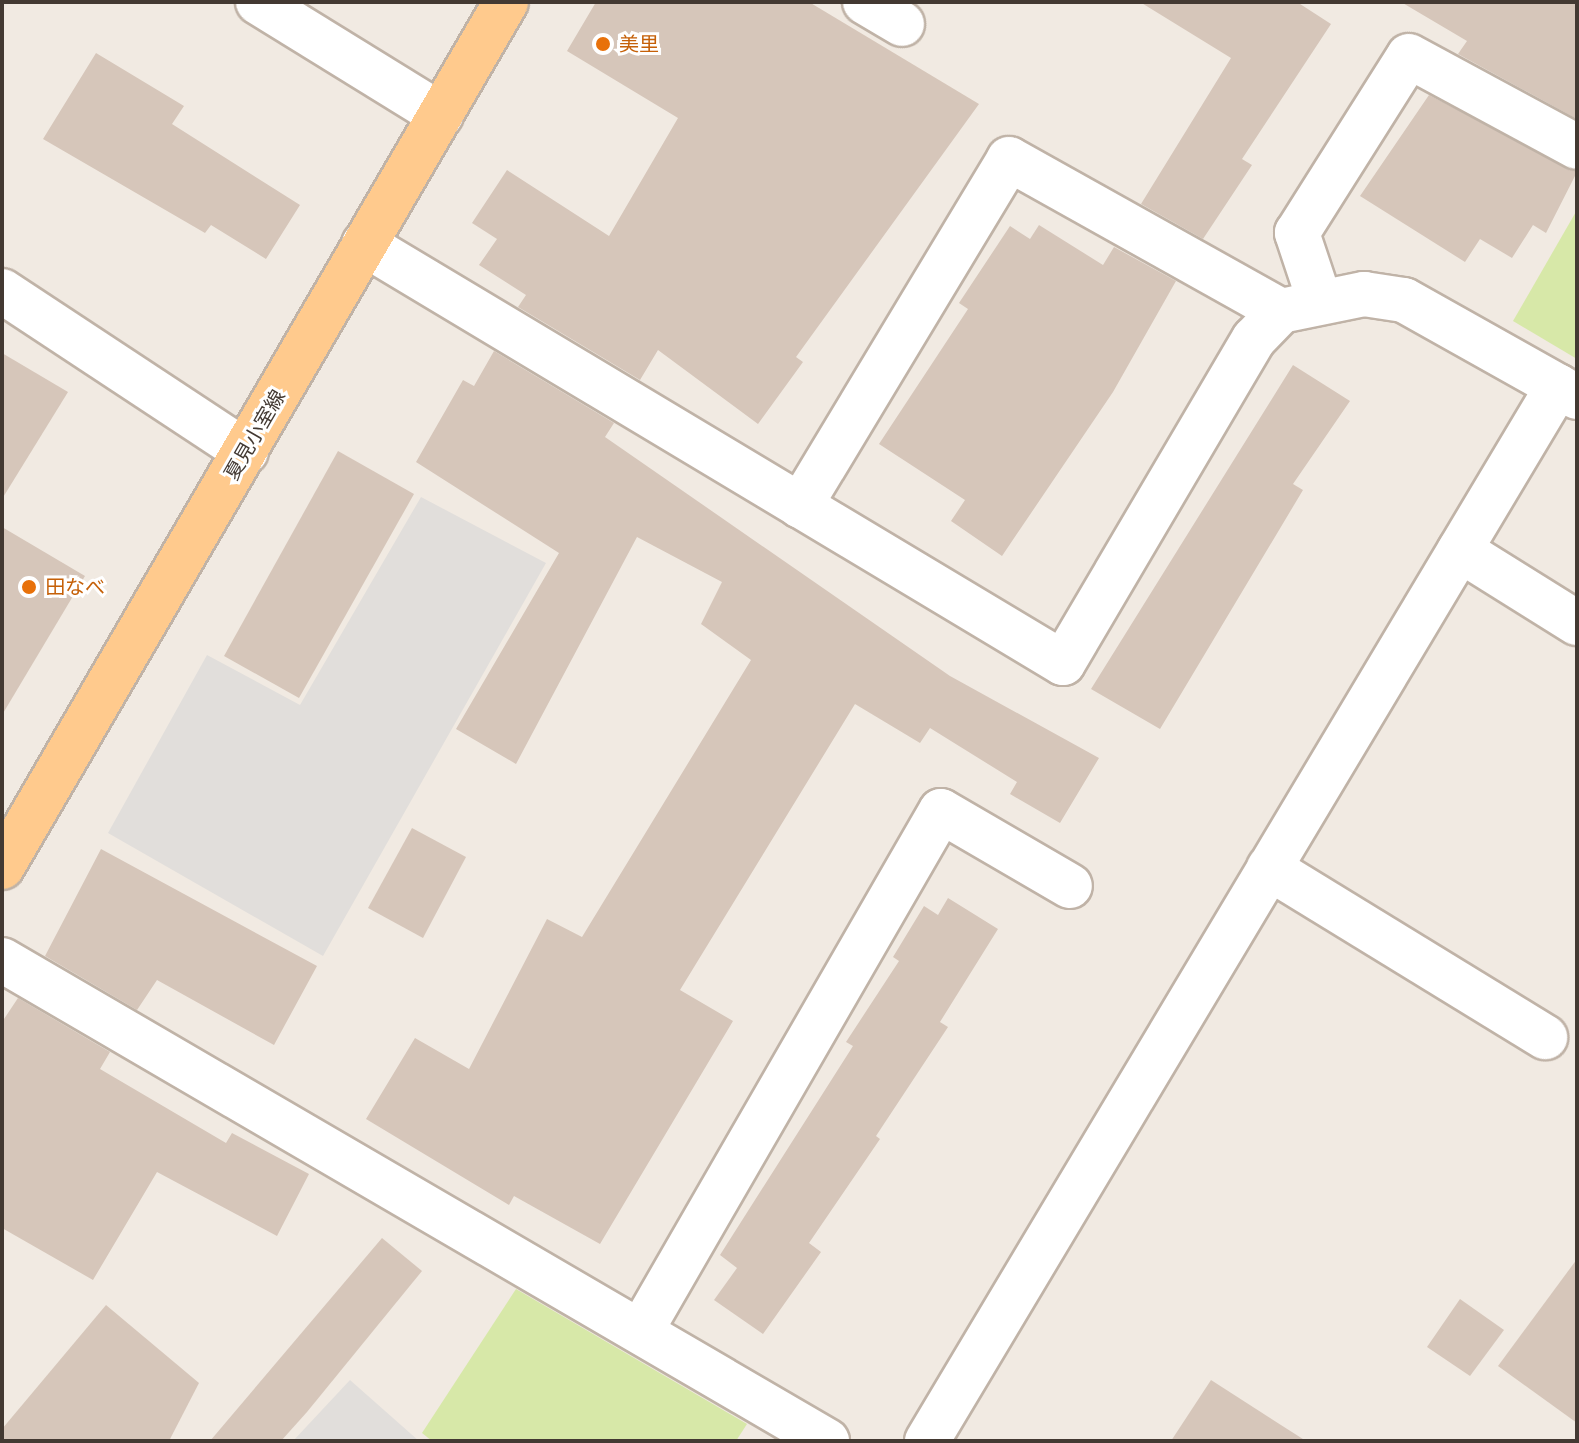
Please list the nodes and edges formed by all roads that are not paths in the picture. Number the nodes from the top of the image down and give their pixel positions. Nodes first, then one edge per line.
1 (258, 2) edge
2 (506, 2) edge
3 (865, 2) edge
4 (902, 24) dead end
5 (441, 115) junction
6 (1577, 147) edge
7 (364, 244) junction
8 (2, 291) edge
9 (1300, 305) junction
10 (1567, 392) edge
11 (246, 452) junction
12 (800, 506) junction
13 (1460, 550) junction
14 (1577, 623) edge
15 (2, 867) edge
16 (1269, 868) junction
17 (1070, 886) dead end
18 (2, 960) edge
19 (1545, 1037) dead end
20 (642, 1329) junction
21 (827, 1441) edge
22 (927, 1441) edge

1 - 5 street
2 - 5 main road, 夏見小室線
3 - 4 street
5 - 7 main road, 夏見小室線
6 - 9 street
7 - 11 main road, 夏見小室線
7 - 12 street
8 - 11 street
9 - 10 street
9 - 12 street
9 - 12 street
10 - 13 street
11 - 15 main road, 夏見小室線
13 - 14 street
13 - 16 street
16 - 19 street
16 - 22 street
17 - 20 street
18 - 20 street
20 - 21 street

